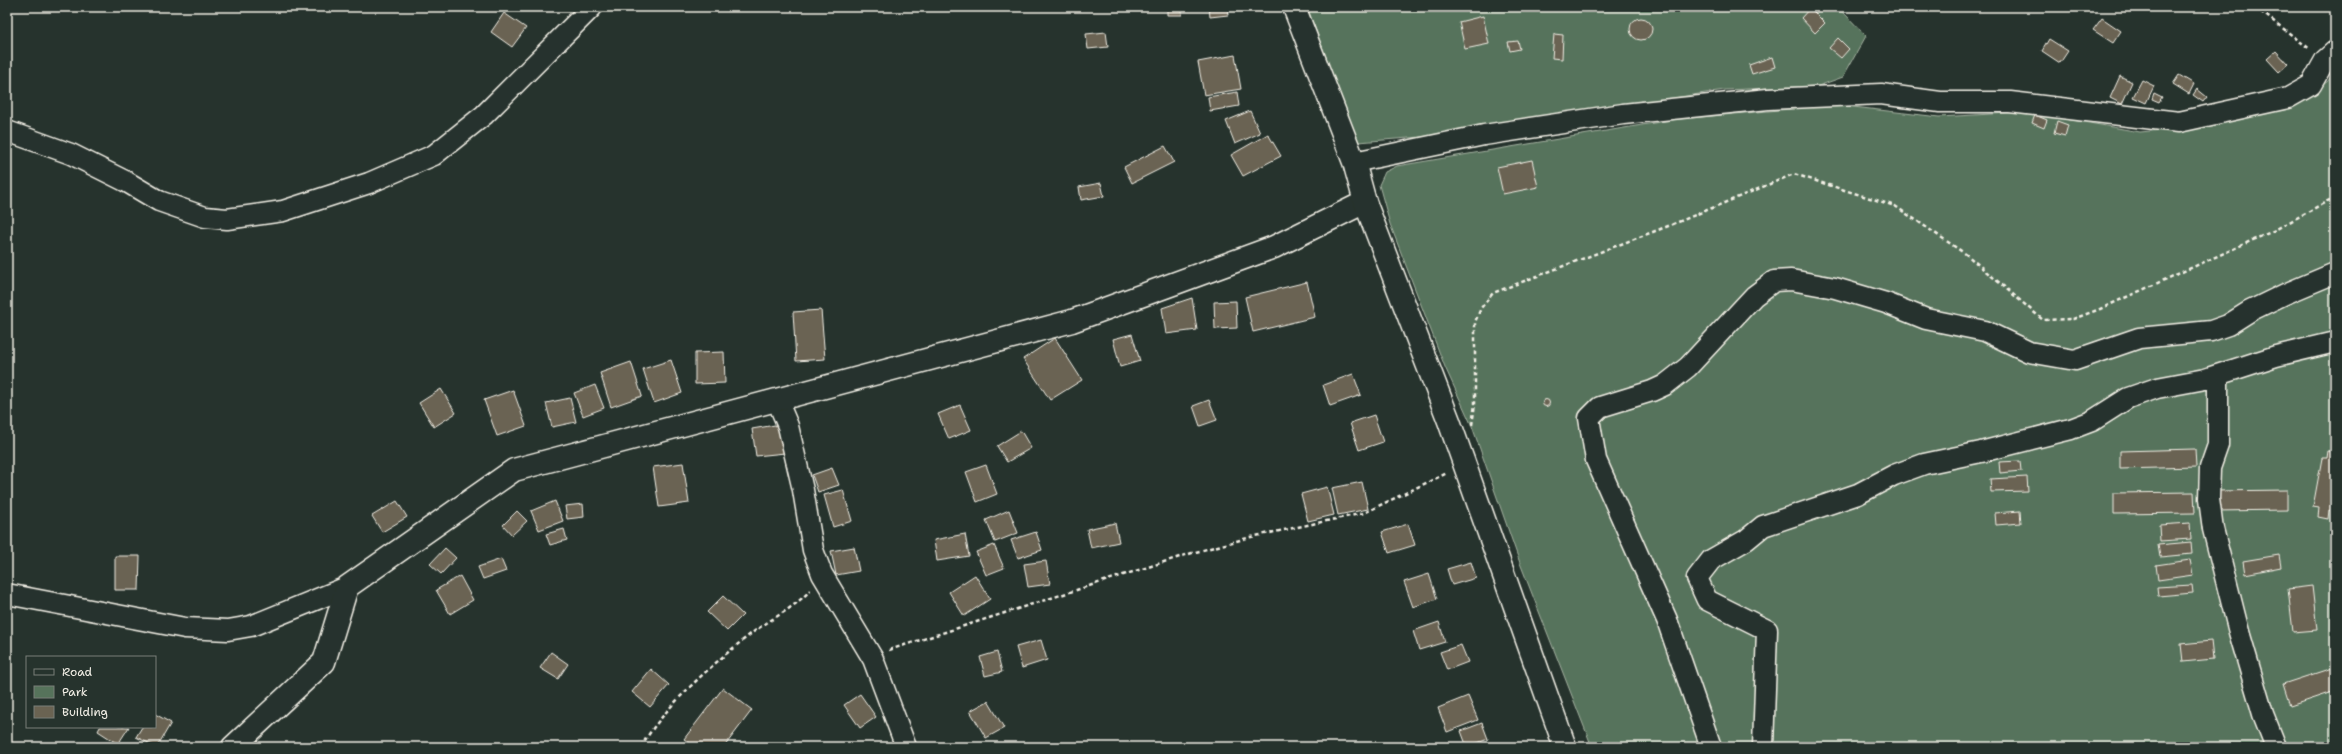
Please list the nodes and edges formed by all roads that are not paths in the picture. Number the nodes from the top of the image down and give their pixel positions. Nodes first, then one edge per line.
1 (592, 7) edge
2 (1294, 7) edge
3 (2330, 56) edge
4 (7, 131) edge
5 (1354, 162) junction
6 (1365, 202) junction
7 (2335, 273) edge
8 (2335, 342) edge
9 (2218, 375) junction
10 (777, 400) junction
11 (346, 586) junction
12 (7, 594) edge
13 (233, 747) edge
14 (906, 747) edge
15 (1565, 747) edge
16 (1711, 747) edge
17 (1763, 747) edge
18 (2276, 747) edge

1 - 4 street
2 - 5 street
3 - 5 street
5 - 6 street
6 - 10 street
6 - 15 street
7 - 16 street
8 - 9 street
9 - 17 street
9 - 18 street
10 - 11 street
10 - 14 street
11 - 12 street
11 - 13 street

